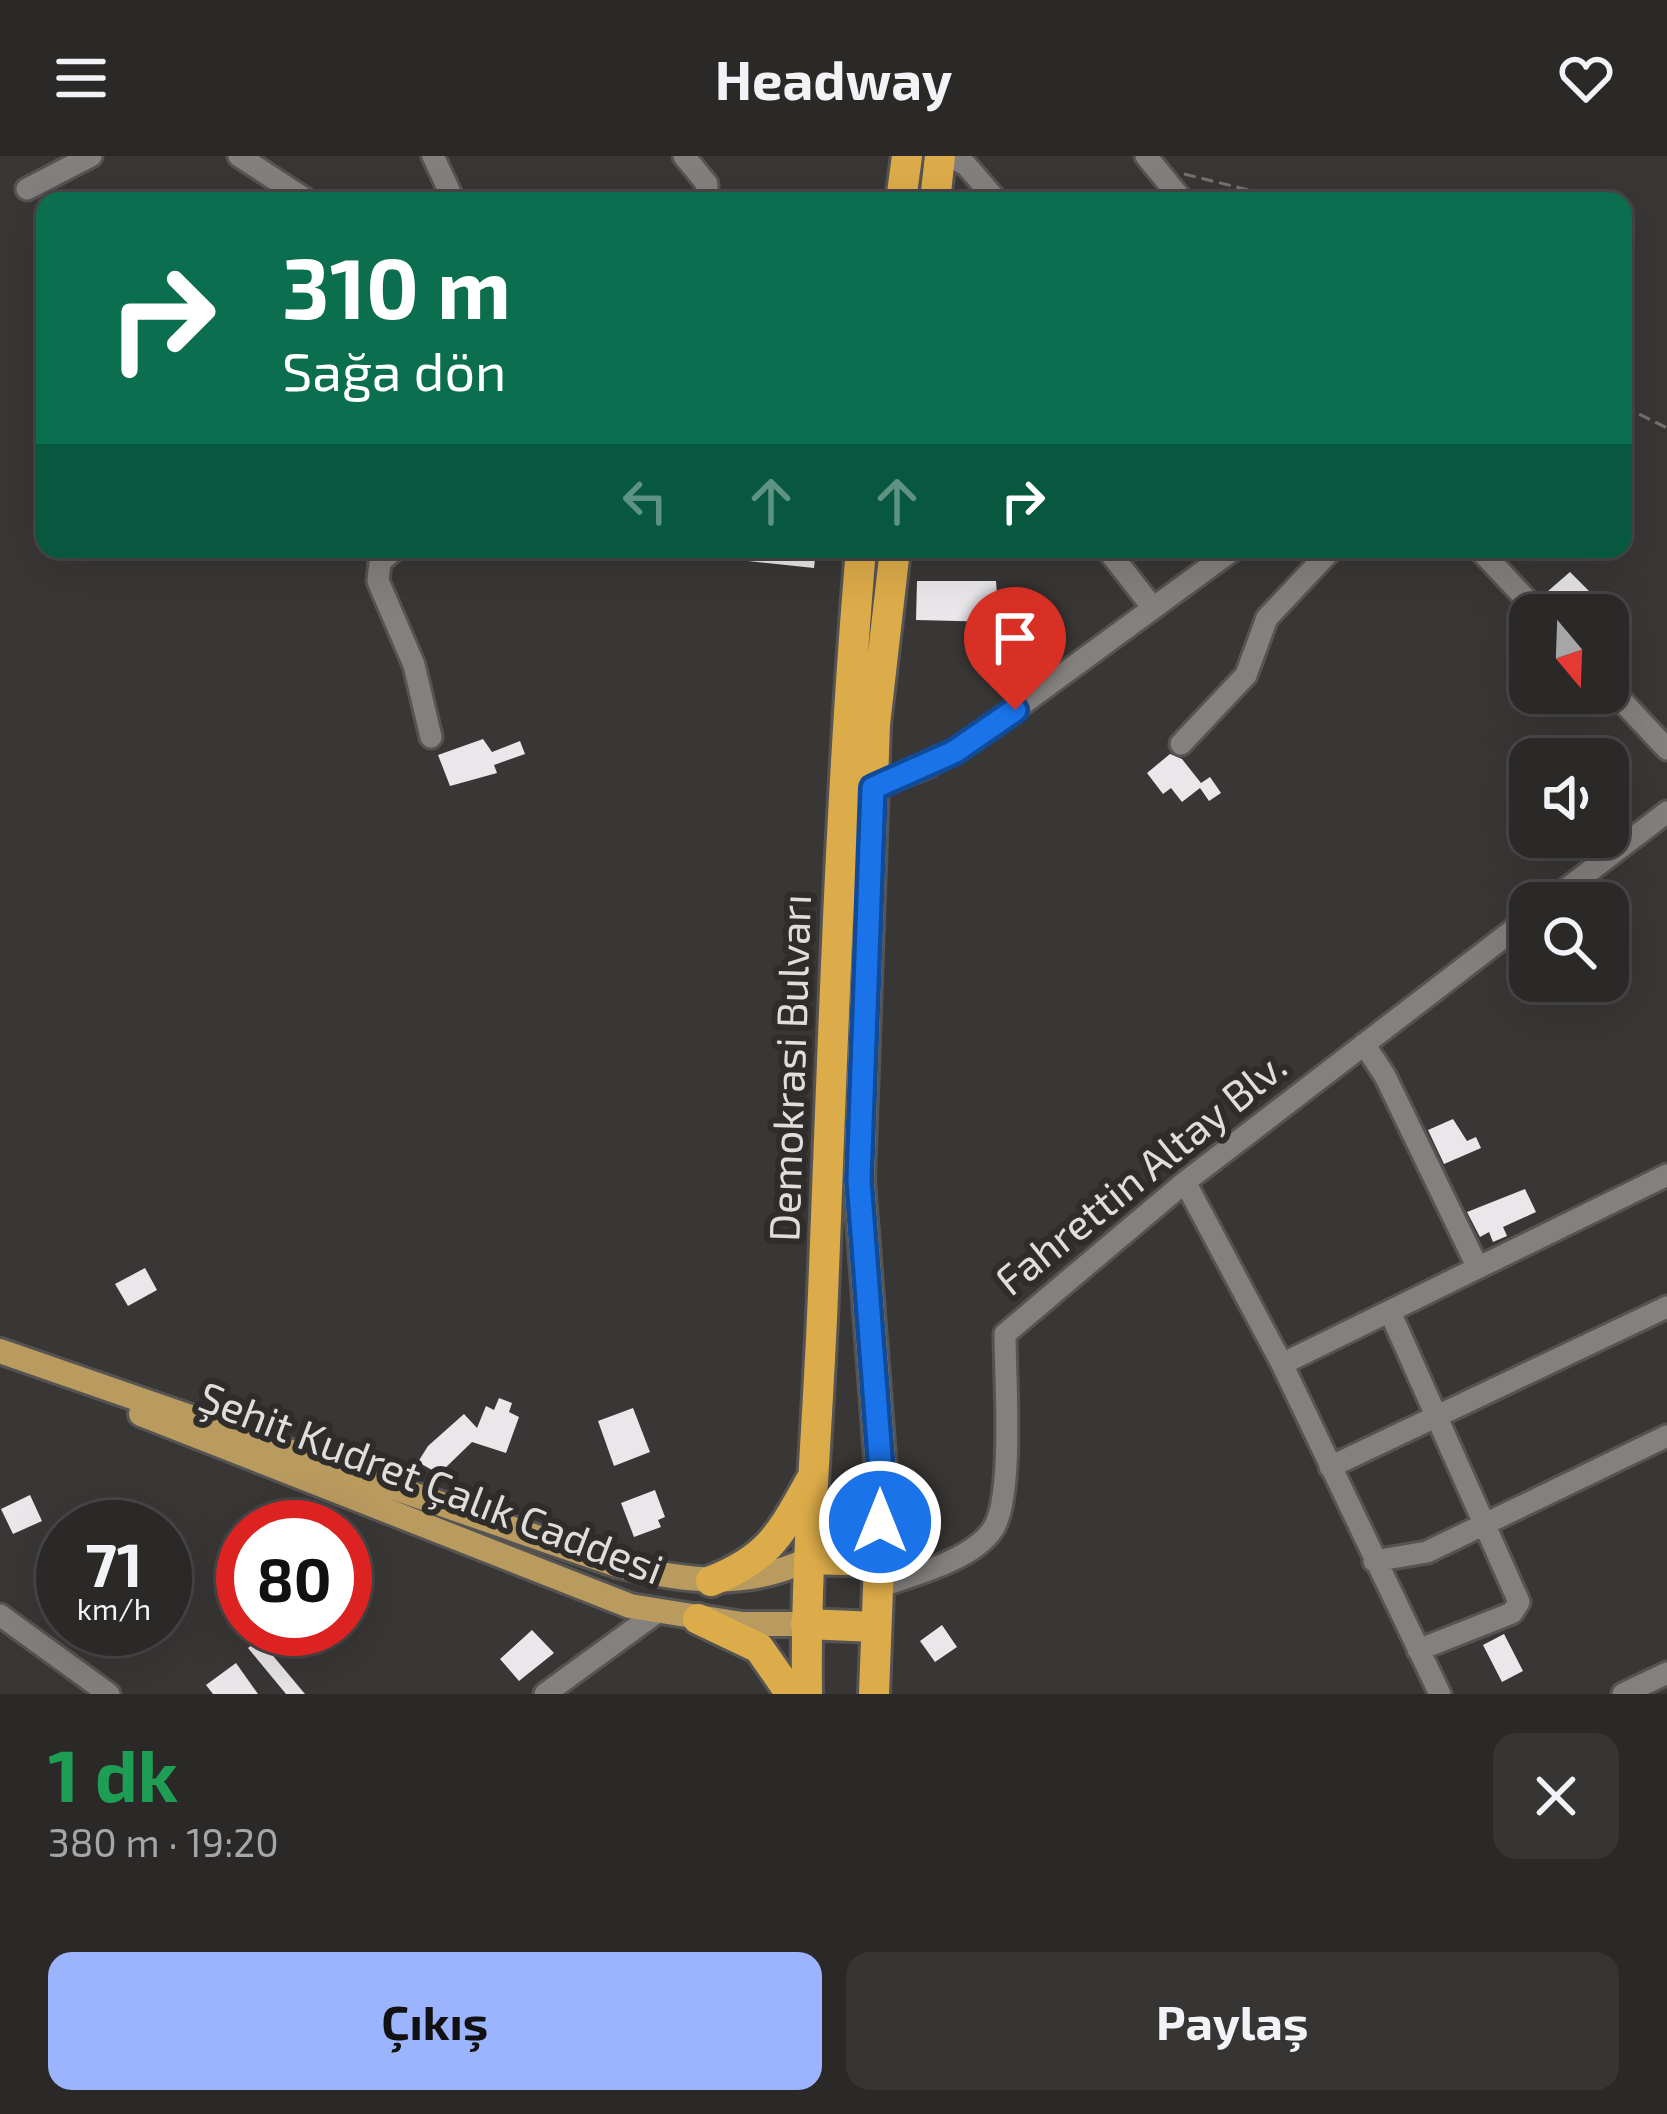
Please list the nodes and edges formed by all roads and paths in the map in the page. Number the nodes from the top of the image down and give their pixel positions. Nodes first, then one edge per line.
1 (91, 156) edge
2 (239, 156) edge
3 (433, 156) edge
4 (684, 156) edge
5 (907, 156) edge
6 (940, 156) edge
7 (950, 156) edge
8 (1150, 162) edge
9 (27, 189) dead end
10 (294, 192) edge
11 (450, 192) edge
12 (707, 192) edge
13 (902, 192) edge
14 (936, 192) edge
15 (989, 192) edge
16 (1175, 192) edge
17 (1260, 192) edge
18 (1632, 410) edge
19 (1667, 428) edge
20 (384, 558) edge
21 (860, 558) edge
22 (894, 558) edge
23 (1115, 558) edge
24 (1222, 558) edge
25 (1324, 558) edge
26 (1487, 558) edge
27 (1521, 594) edge
28 (1153, 608) junction
29 (1629, 708) edge
30 (431, 737) dead end
31 (1181, 744) dead end
32 (1667, 749) edge
33 (873, 788) junction
34 (1667, 812) edge
35 (1575, 882) edge
36 (1509, 933) edge
37 (1364, 1044) junction
38 (1667, 1175) edge
39 (1185, 1182) junction
40 (1478, 1266) junction
41 (1667, 1307) edge
42 (1390, 1312) junction
43 (0, 1351) edge
44 (1282, 1364) junction
45 (41, 1367) junction
46 (1436, 1415) junction
47 (1667, 1436) edge
48 (1330, 1467) junction
49 (817, 1470) junction
50 (1486, 1524) junction
51 (808, 1559) junction
52 (1374, 1562) junction
53 (878, 1574) junction
54 (711, 1581) junction
55 (656, 1613) junction
56 (0, 1615) edge
57 (698, 1619) junction
58 (806, 1624) junction
59 (876, 1627) junction
60 (1418, 1650) junction
61 (1667, 1673) edge
62 (110, 1694) edge
63 (545, 1694) edge
64 (791, 1694) edge
65 (807, 1694) edge
66 (874, 1694) edge
67 (1440, 1694) edge
68 (1623, 1694) edge

1 - 9 street
2 - 10 street
3 - 11 street
4 - 12 street
5 - 13 highway
6 - 14 highway
7 - 15 street
8 - 16 street
8 - 17 path
18 - 19 path
20 - 30 street
21 - 49 highway, Demokrasi Bulvarı
22 - 33 highway, Demokrasi Bulvarı
23 - 28 street
24 - 28 street
25 - 31 street
26 - 27 street
28 - 33 street
29 - 32 street
33 - 53 highway, Demokrasi Bulvarı
34 - 35 street
36 - 37 street, Fahrettin Altay Blv.
37 - 39 street, Fahrettin Altay Blv.
37 - 40 street
38 - 40 street
39 - 44 street
39 - 53 street, Fahrettin Altay Blv.
40 - 42 street
41 - 46 street
42 - 44 street
42 - 46 street
43 - 45 main road, Şehit Kudret Çalık Caddesi
44 - 48 street
45 - 54 main road, Şehit Kudret Çalık Caddesi
45 - 55 main road, Şehit Kudret Çalık Caddesi
46 - 48 street
46 - 50 street
47 - 50 street
48 - 52 street
49 - 51 highway, Demokrasi Bulvarı
49 - 54 highway
50 - 52 street
50 - 60 street
51 - 53 highway
51 - 54 main road, Şehit Kudret Çalık Caddesi
51 - 58 highway, Demokrasi Bulvarı
52 - 60 street
53 - 59 highway, Demokrasi Bulvarı
55 - 57 main road, Şehit Kudret Çalık Caddesi
55 - 63 street
56 - 62 street
57 - 58 main road, Şehit Kudret Çalık Caddesi
57 - 64 highway
58 - 59 highway
58 - 65 highway, Demokrasi Bulvarı
59 - 66 highway, Demokrasi Bulvarı
60 - 67 street
61 - 68 street

